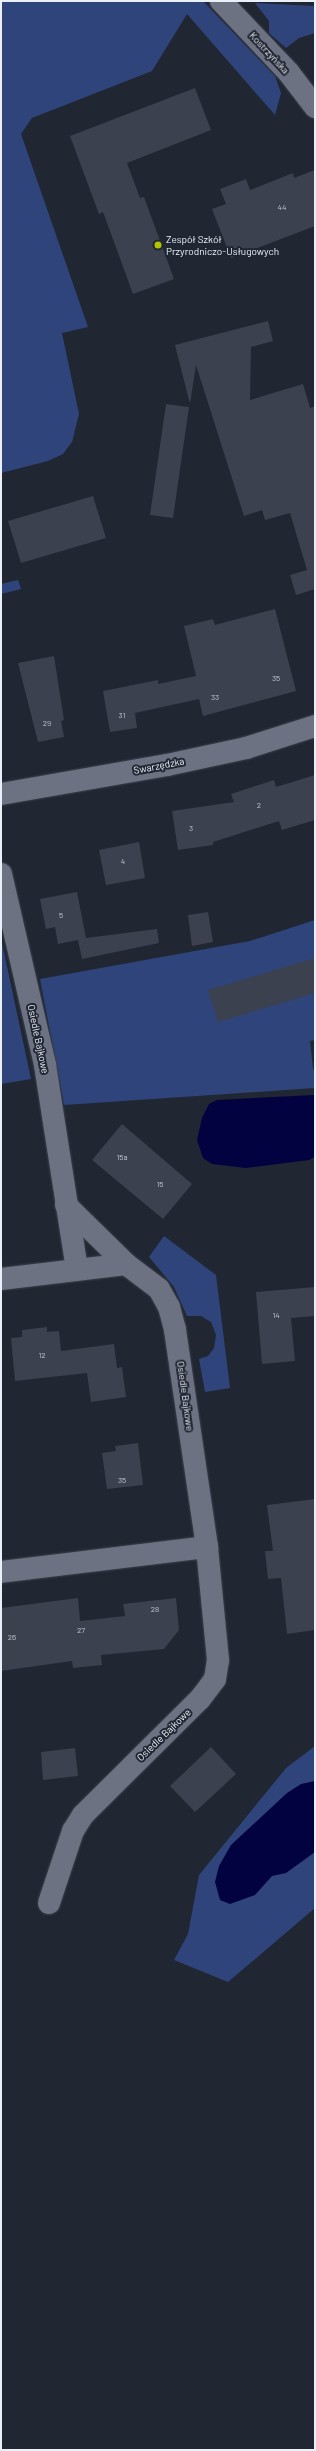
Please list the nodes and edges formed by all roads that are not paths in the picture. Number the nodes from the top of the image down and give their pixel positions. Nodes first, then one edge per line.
1 (221, 1) edge
2 (315, 107) edge
3 (315, 726) edge
4 (1, 794) edge
5 (1, 874) edge
6 (66, 1205) junction
7 (126, 1264) junction
8 (77, 1270) junction
9 (1, 1279) edge
10 (207, 1547) junction
11 (1, 1572) edge
12 (49, 1903) dead end

1 - 2 street, Kostrzyńska
3 - 4 street, Swarzędzka
5 - 6 street, Osiedle Bajkowe
6 - 7 street, Osiedle Bajkowe
6 - 8 street, Osiedle Bajkowe
7 - 8 street
7 - 10 street, Osiedle Bajkowe
8 - 9 street
10 - 11 street
10 - 12 street, Osiedle Bajkowe

